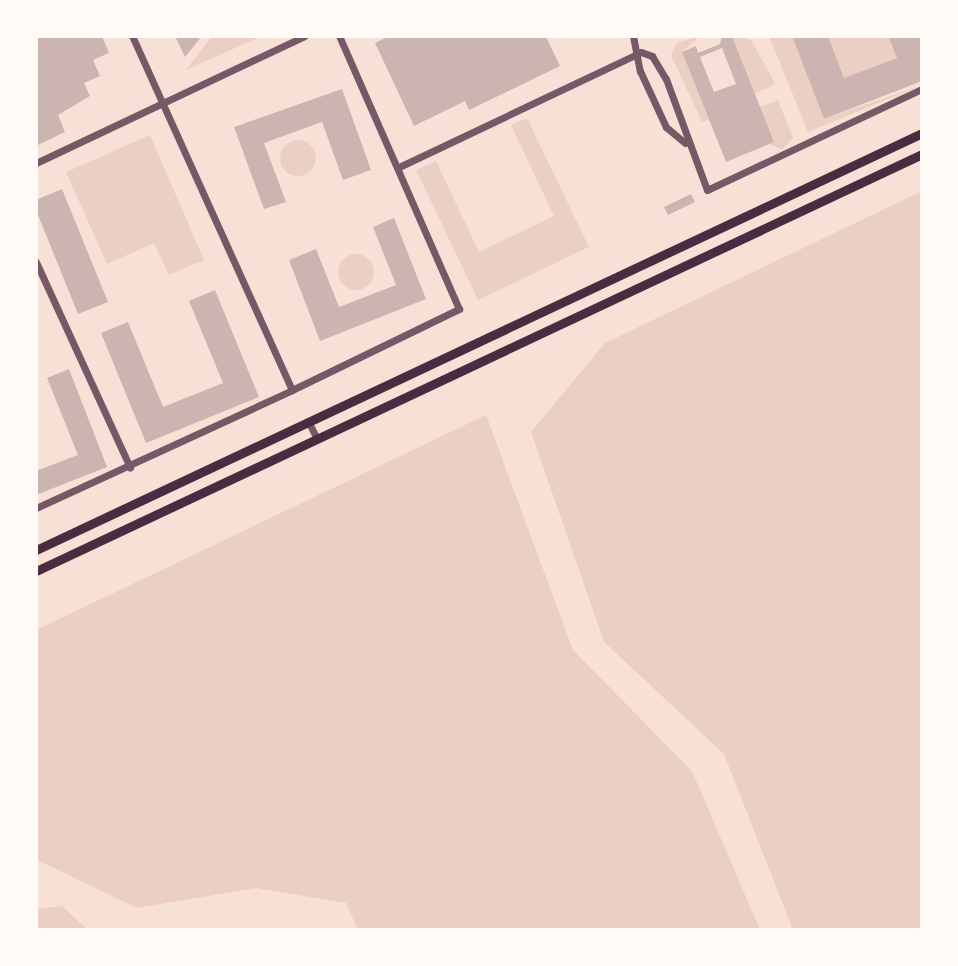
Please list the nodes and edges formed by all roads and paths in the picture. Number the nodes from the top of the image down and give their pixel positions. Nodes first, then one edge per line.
1 (132, 36) edge
2 (305, 36) edge
3 (339, 36) edge
4 (633, 36) edge
5 (641, 52) junction
6 (922, 89) edge
7 (163, 103) junction
8 (922, 133) edge
9 (685, 143) junction
10 (922, 154) edge
11 (36, 163) edge
12 (399, 167) junction
13 (36, 262) edge
14 (292, 390) junction
15 (309, 423) junction
16 (317, 439) junction
17 (130, 467) junction
18 (36, 508) edge
19 (36, 550) edge
20 (36, 571) edge

1 - 7 street
2 - 7 street
3 - 12 street
4 - 5 street
5 - 9 street
5 - 9 street
5 - 12 street
6 - 9 street
7 - 11 street
7 - 14 street
8 - 15 main road
10 - 16 main road
12 - 14 street
13 - 17 street
14 - 17 street
15 - 16 street
15 - 19 main road
16 - 20 main road
17 - 18 street

